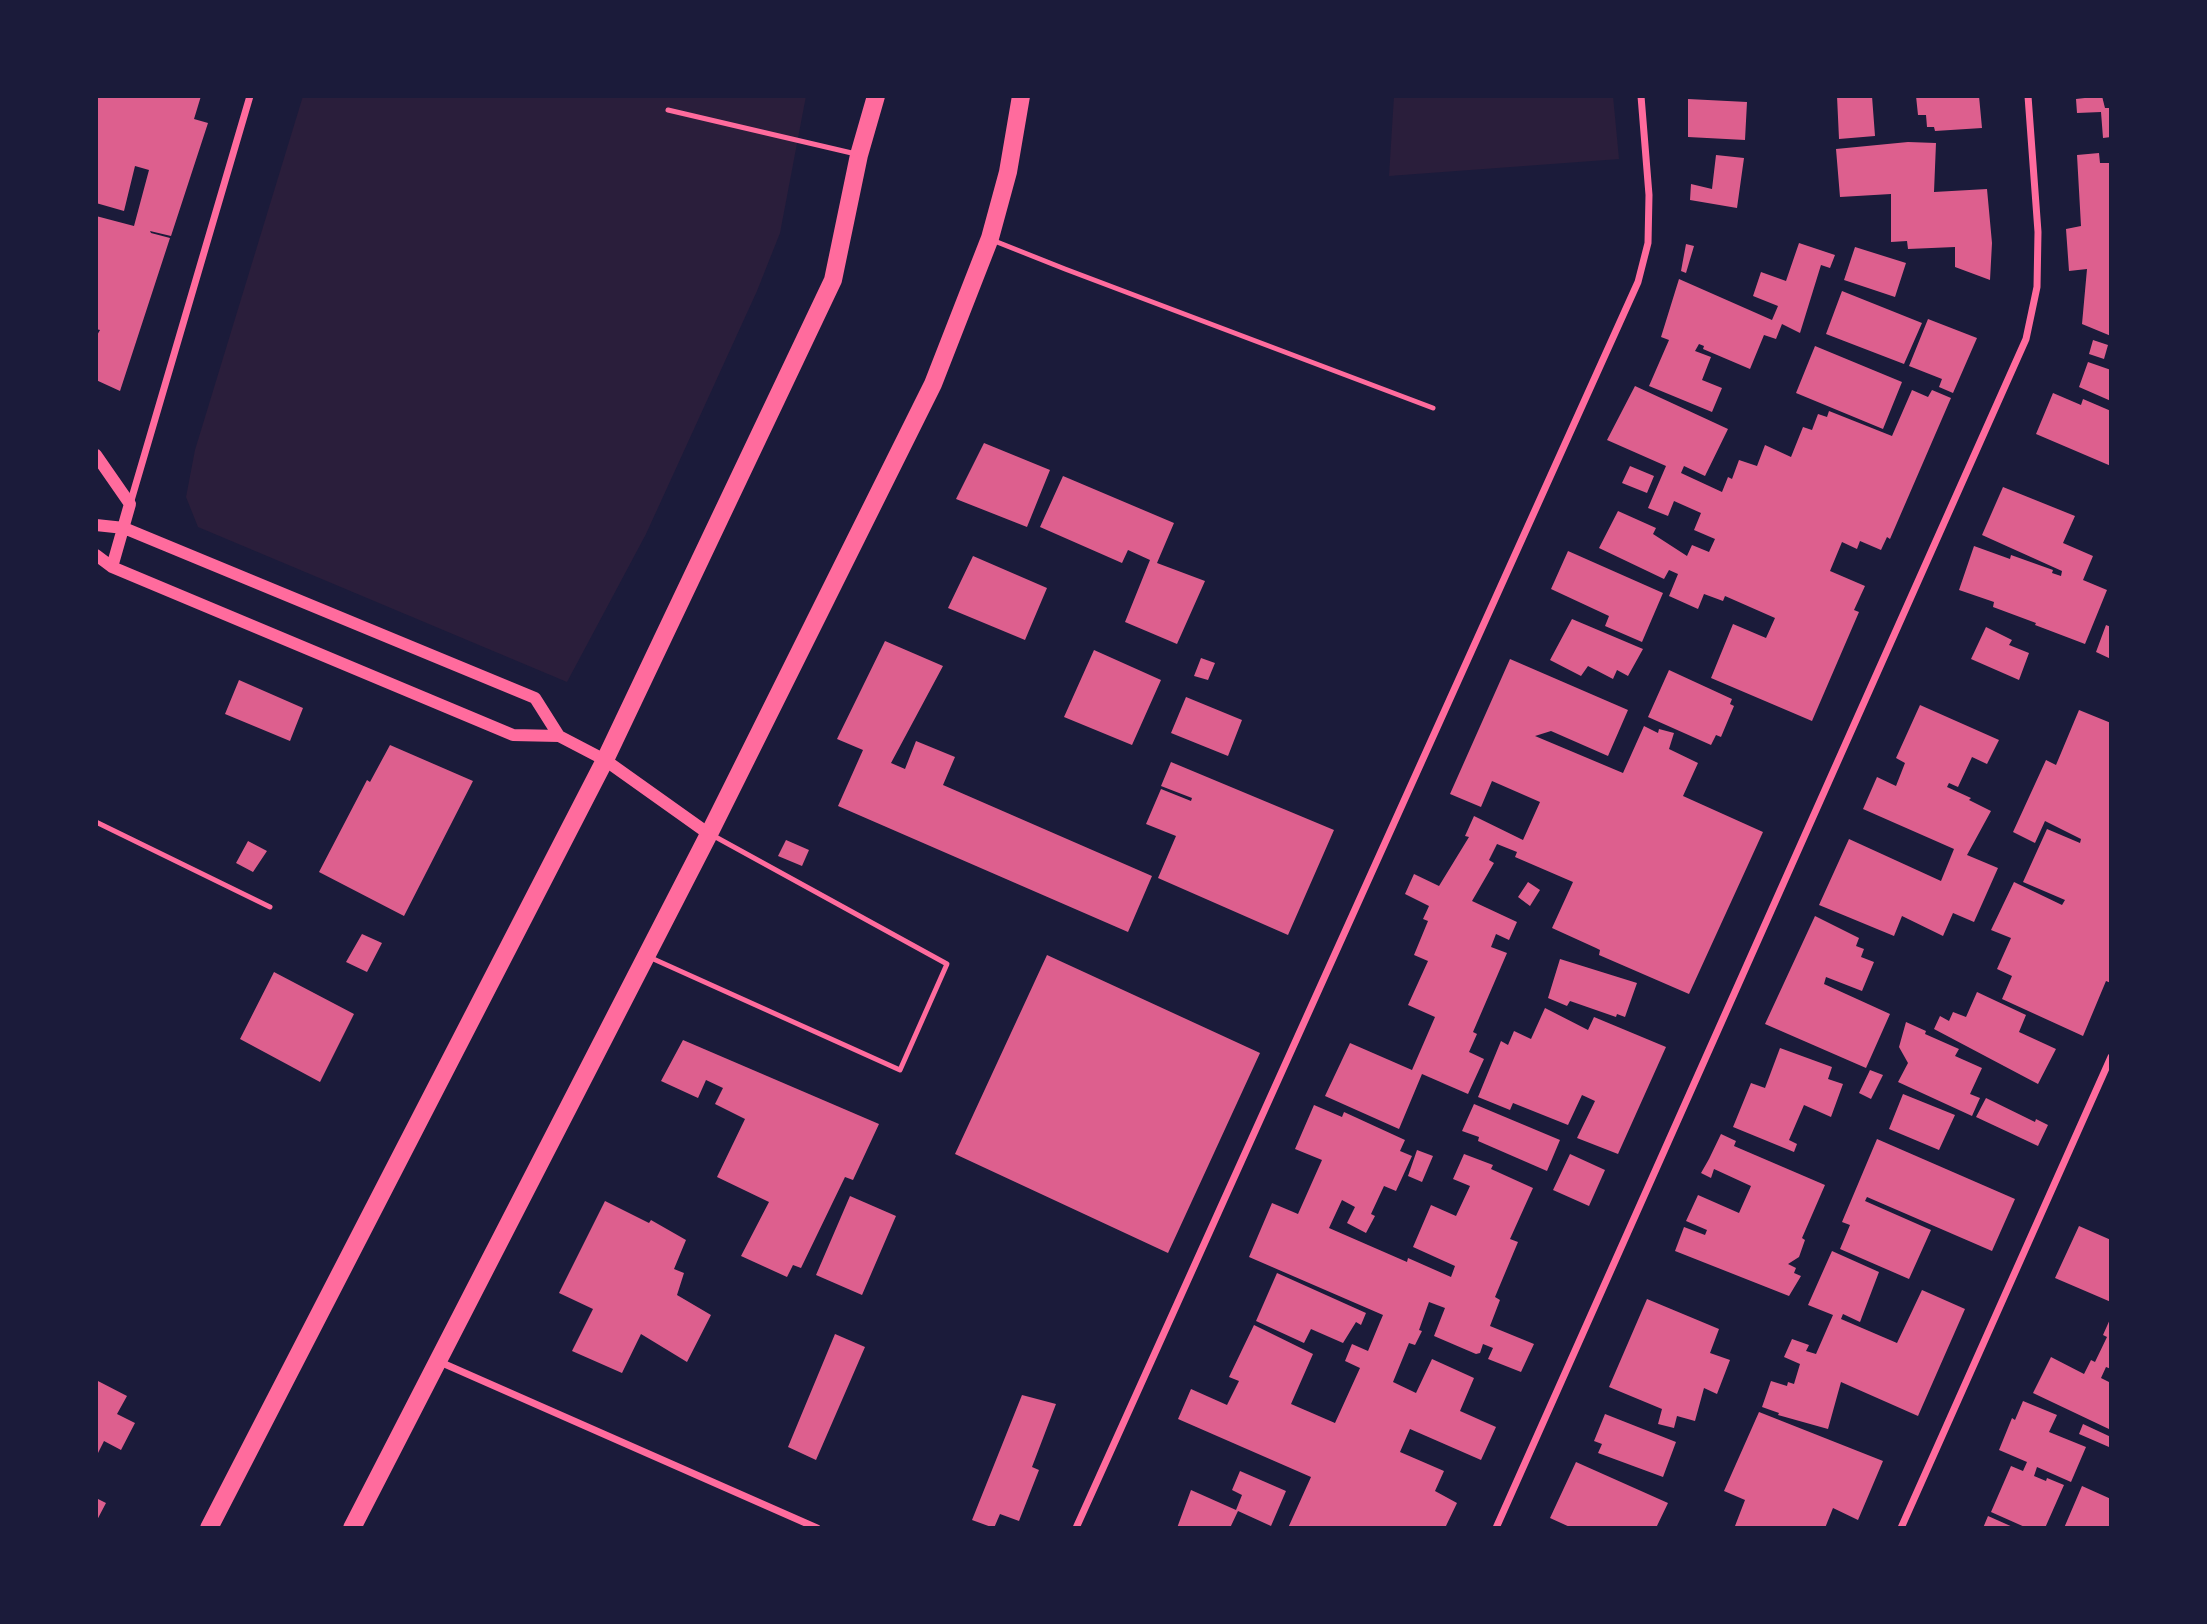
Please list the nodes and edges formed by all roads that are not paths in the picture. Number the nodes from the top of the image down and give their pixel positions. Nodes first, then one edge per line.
1 (250, 96) edge
2 (876, 96) edge
3 (1021, 96) edge
4 (1641, 96) edge
5 (2028, 96) edge
6 (668, 110) dead end
7 (859, 155) junction
8 (990, 238) junction
9 (1433, 408) dead end
10 (96, 455) edge
11 (130, 504) junction
12 (96, 525) edge
13 (124, 528) junction
14 (96, 555) edge
15 (112, 567) junction
16 (559, 736) junction
17 (605, 760) junction
18 (96, 822) edge
19 (709, 834) junction
20 (270, 907) dead end
21 (646, 956) junction
22 (2111, 1057) edge
23 (438, 1361) junction
24 (209, 1528) edge
25 (352, 1528) edge
26 (817, 1528) edge
27 (1076, 1528) edge
28 (1496, 1528) edge
29 (1901, 1528) edge

1 - 11 street
2 - 7 main road
3 - 8 main road
4 - 27 street
5 - 28 street
6 - 7 lane
7 - 17 main road
8 - 9 lane
8 - 19 main road
10 - 11 street
11 - 13 street
12 - 13 street
13 - 15 street
13 - 16 street
14 - 15 street
15 - 16 street
16 - 17 street
17 - 19 street
17 - 24 main road
18 - 20 lane
19 - 21 main road
19 - 21 lane
21 - 23 main road
22 - 29 street
23 - 25 main road
23 - 26 street

